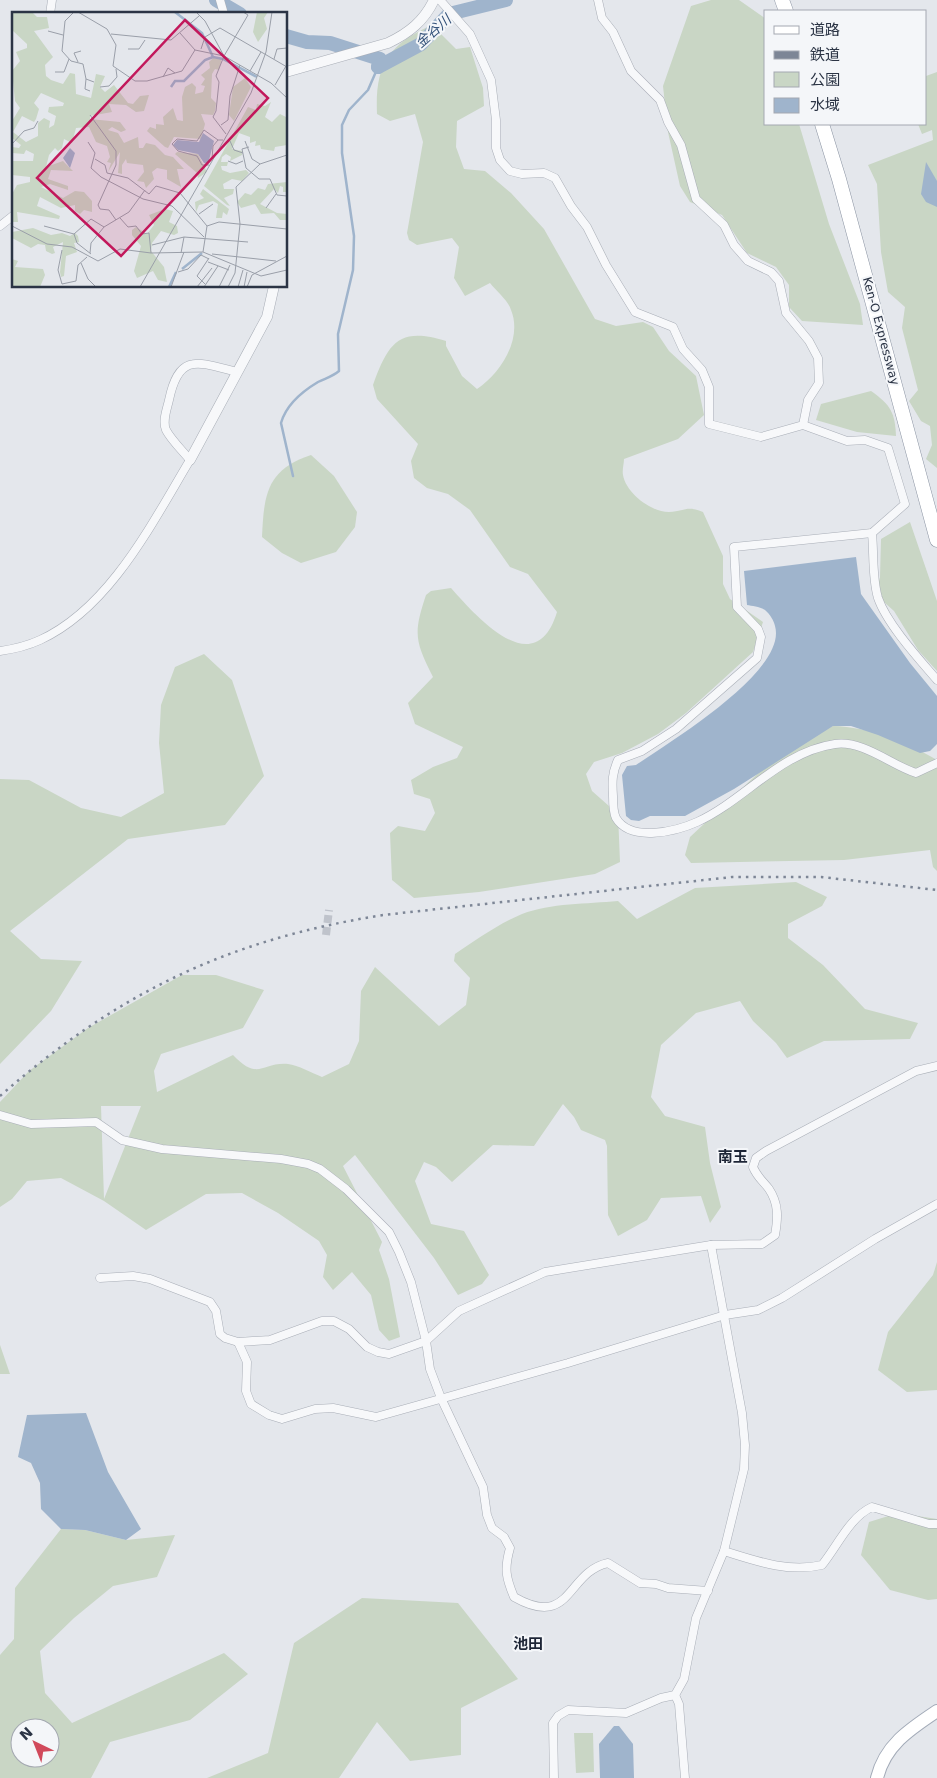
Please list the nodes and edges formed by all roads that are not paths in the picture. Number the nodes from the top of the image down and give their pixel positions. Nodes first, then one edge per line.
1 (434, 0) edge
2 (440, 0) edge
3 (598, 0) edge
4 (288, 71) edge
5 (822, 125) edge
6 (12, 217) edge
7 (0, 226) edge
8 (274, 288) edge
9 (237, 372) junction
10 (803, 425) junction
11 (190, 460) junction
12 (872, 533) junction
13 (937, 540) edge
14 (0, 651) edge
15 (937, 680) edge
16 (937, 763) edge
17 (937, 1066) edge
18 (0, 1115) edge
19 (937, 1204) edge
20 (711, 1244) junction
21 (100, 1278) dead end
22 (725, 1315) junction
23 (426, 1341) junction
24 (238, 1342) junction
25 (441, 1398) junction
26 (937, 1524) edge
27 (724, 1551) junction
28 (708, 1591) junction
29 (675, 1695) junction
30 (937, 1711) edge
31 (554, 1778) edge
32 (685, 1778) edge
33 (877, 1778) edge

1 - 4 street
2 - 10 street
3 - 10 street
5 - 13 highway, Ken-O Expressway
6 - 7 street
8 - 9 street
9 - 11 street
9 - 11 street
10 - 12 street
11 - 14 street
12 - 15 street
12 - 16 street
17 - 20 street
18 - 23 street
19 - 22 street
20 - 22 street
20 - 23 street
21 - 24 street
22 - 25 street
22 - 27 street
23 - 24 street
23 - 25 street
24 - 25 street
25 - 28 street
26 - 27 street
27 - 28 street
28 - 29 street
29 - 31 street
29 - 32 street
30 - 33 main road

